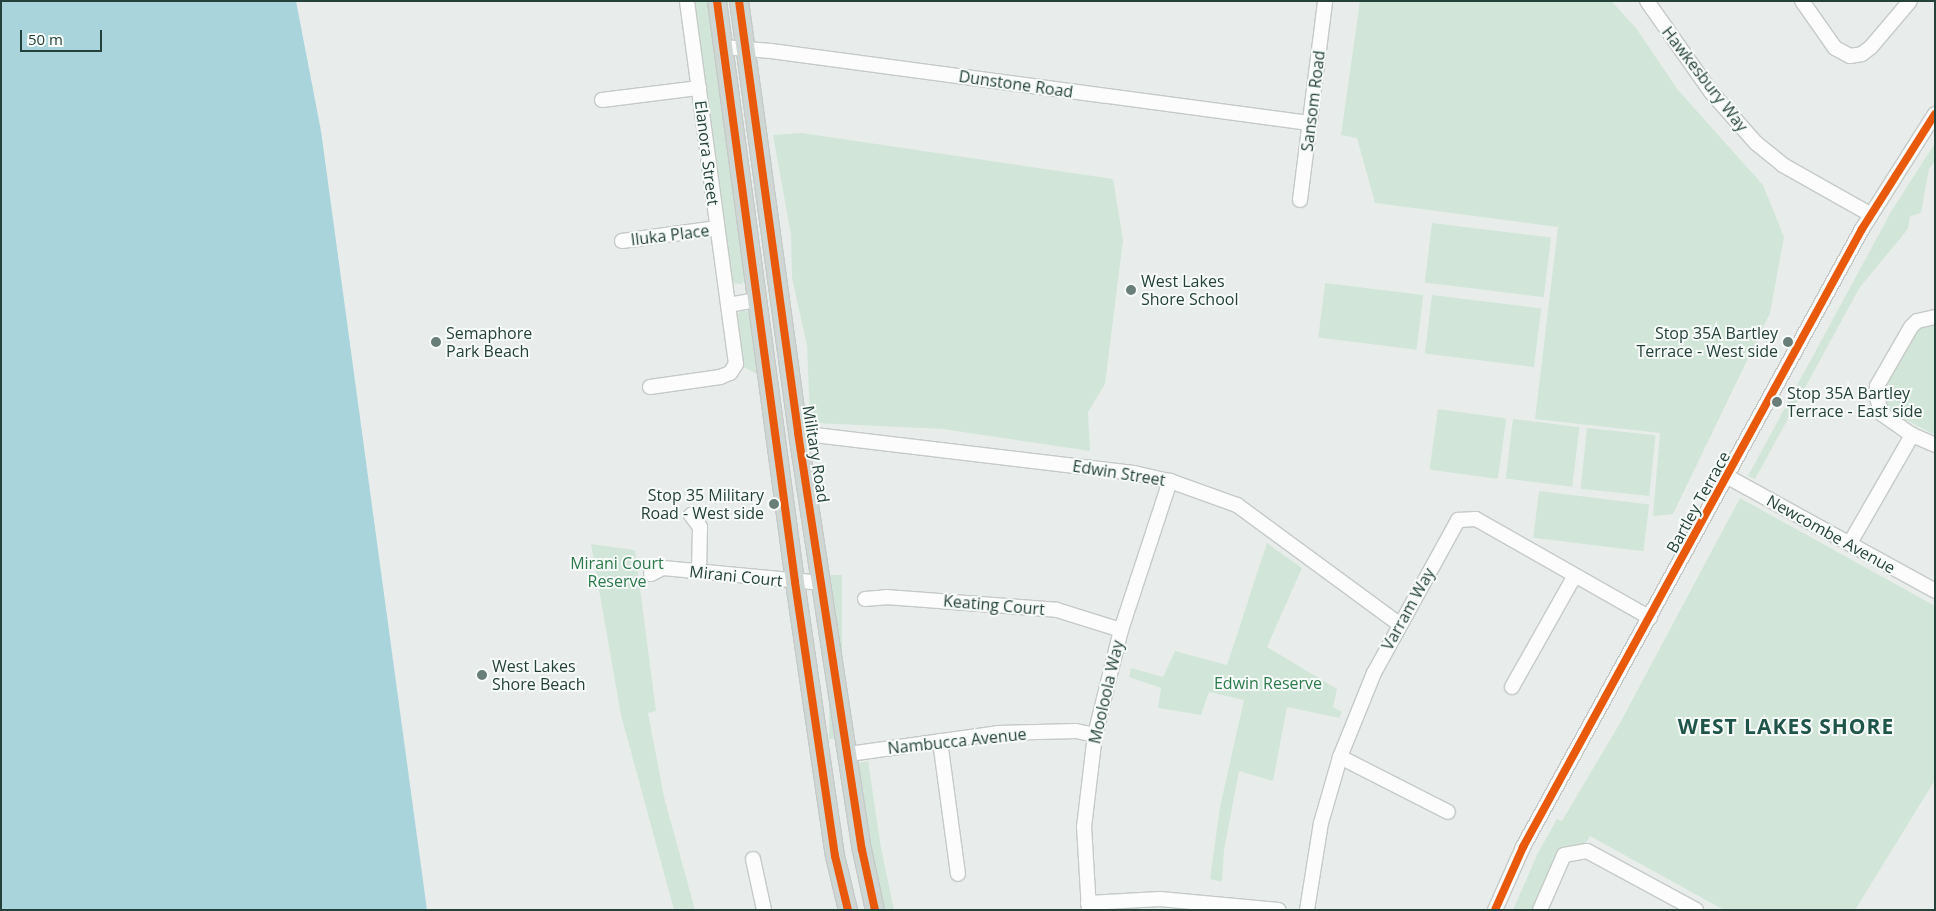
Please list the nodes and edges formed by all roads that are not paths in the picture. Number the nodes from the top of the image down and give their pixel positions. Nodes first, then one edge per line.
1 (687, 1) edge
2 (717, 1) edge
3 (738, 1) edge
4 (1325, 1) edge
5 (1646, 1) edge
6 (1802, 1) edge
7 (1910, 1) edge
8 (723, 47) junction
9 (745, 49) junction
10 (699, 88) junction
11 (602, 100) dead end
12 (1935, 114) edge
13 (1310, 123) junction
14 (1300, 200) dead end
15 (1870, 214) junction
16 (717, 228) junction
17 (622, 241) dead end
18 (756, 300) junction
19 (728, 305) junction
20 (1935, 318) edge
21 (650, 387) dead end
22 (798, 433) junction
23 (1912, 435) junction
24 (1935, 445) edge
25 (1728, 477) junction
26 (1170, 481) junction
27 (691, 516) dead end
28 (1850, 543) junction
29 (699, 572) junction
30 (651, 574) dead end
31 (1574, 577) junction
32 (795, 582) junction
33 (822, 583) junction
34 (1935, 591) edge
35 (865, 599) dead end
36 (1650, 618) junction
37 (1399, 624) junction
38 (1121, 630) junction
39 (1512, 688) dead end
40 (1095, 735) junction
41 (940, 741) junction
42 (849, 754) junction
43 (1340, 757) junction
44 (1448, 812) dead end
45 (753, 858) dead end
46 (958, 874) dead end
47 (1088, 906) edge
48 (1233, 907) edge
49 (764, 910) edge
50 (848, 910) edge
51 (875, 910) edge
52 (1278, 910) edge
53 (1307, 910) edge
54 (1495, 910) edge
55 (1540, 910) edge
56 (1696, 910) edge

1 - 10 street, Elanora Street
2 - 8 main road
3 - 9 main road, Military Road
4 - 13 street, Sansom Road
5 - 15 street, Hawkesbury Way
6 - 7 street
8 - 9 street, Dunstone Road
8 - 18 main road
9 - 13 street, Dunstone Road
9 - 22 main road, Military Road
10 - 11 street
10 - 16 street, Elanora Street
12 - 15 street, Bartley Terrace
13 - 14 street, Sansom Road
15 - 25 street, Bartley Terrace
16 - 17 street, Iluka Place
16 - 19 street, Elanora Street
18 - 19 street
18 - 32 main road
19 - 21 street, Elanora Street
20 - 23 street
22 - 26 street, Edwin Street
22 - 33 main road, Military Road
23 - 24 street
23 - 28 street
25 - 28 street, Newcombe Avenue
25 - 36 street, Bartley Terrace
26 - 37 street, Edwin Street
26 - 38 street, Mooloola Way
27 - 29 street
28 - 34 street, Newcombe Avenue
29 - 30 street, Mirani Court
29 - 32 street, Mirani Court
31 - 36 street, Varram Way
31 - 37 street, Varram Way
31 - 39 street
32 - 33 street, Mirani Court
32 - 50 main road
33 - 42 main road, Military Road
35 - 38 street, Keating Court
36 - 54 street, Bartley Terrace
37 - 43 street, Varram Way
38 - 40 street, Mooloola Way
40 - 41 street, Nambucca Avenue
40 - 47 street, Mooloola Way
41 - 42 street, Nambucca Avenue
41 - 46 street
42 - 51 main road, Military Road
43 - 44 street
43 - 53 street, Varram Way
45 - 49 street
47 - 48 street
48 - 52 street
55 - 56 street

